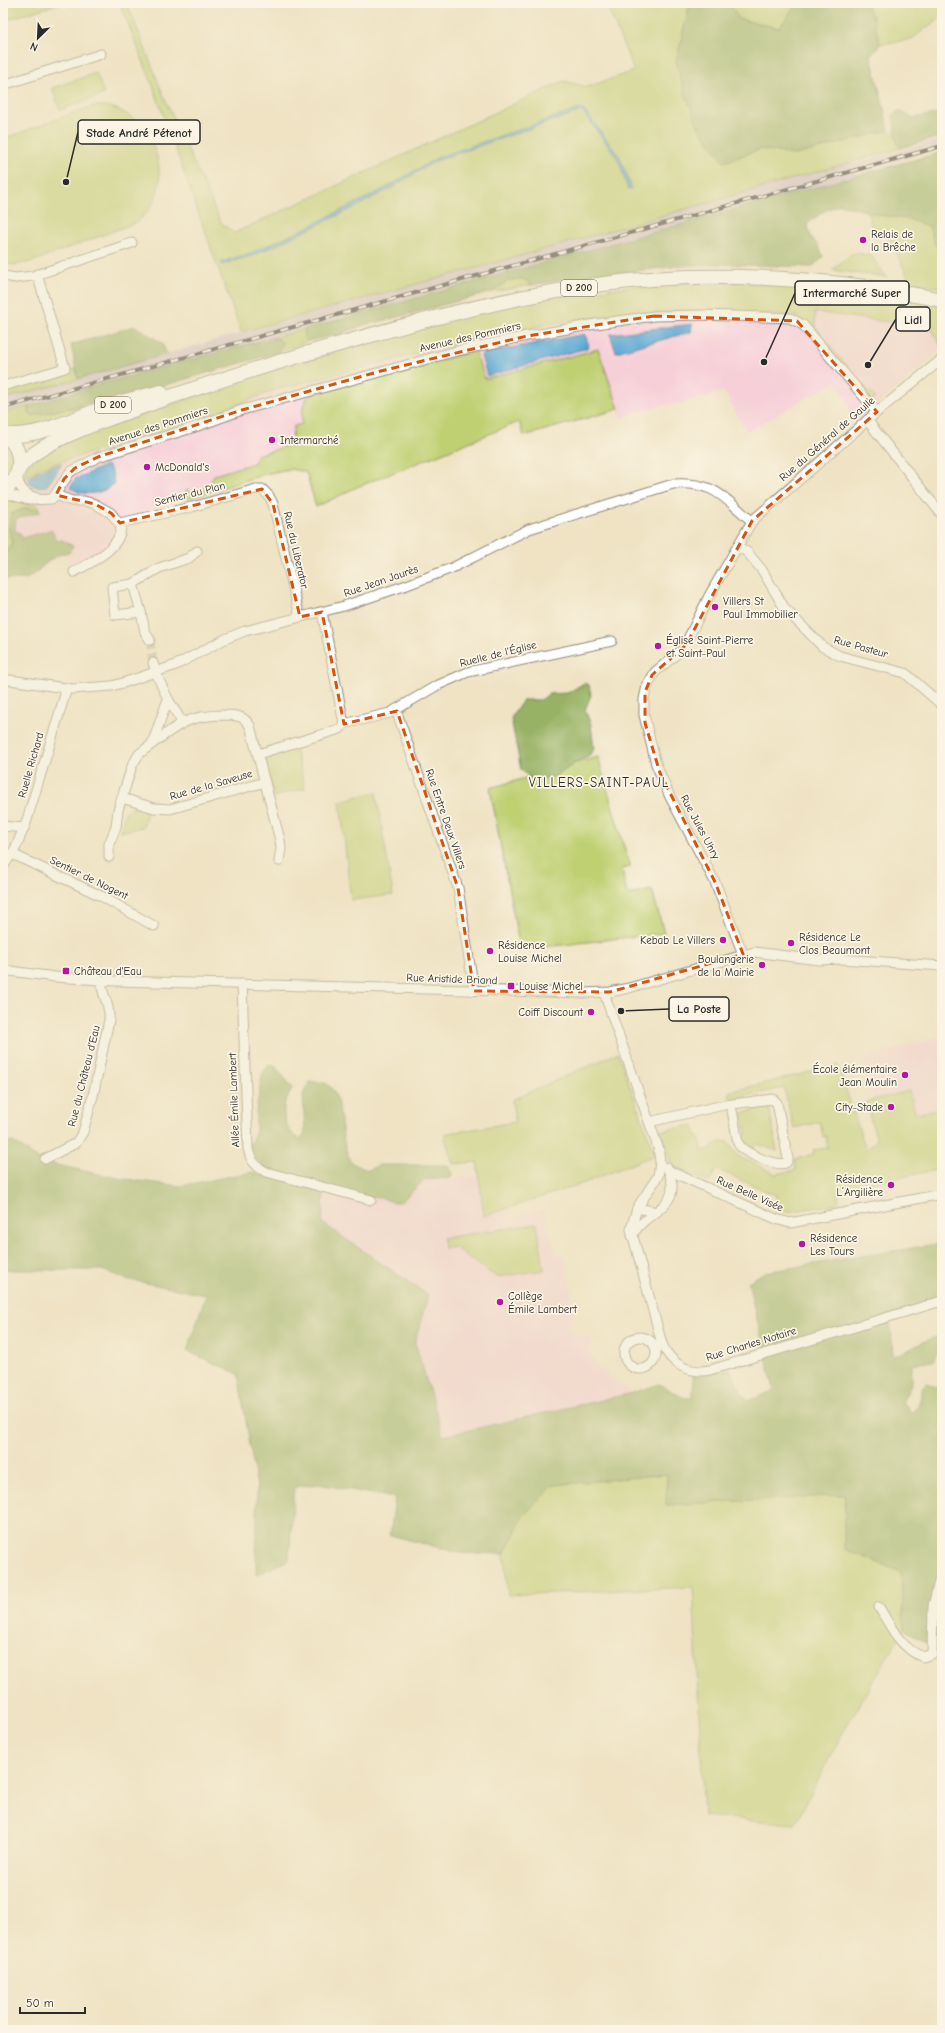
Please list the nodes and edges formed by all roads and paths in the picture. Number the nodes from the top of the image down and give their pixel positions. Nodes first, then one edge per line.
1 (101, 54) dead end
2 (3, 85) edge
3 (132, 243) dead end
4 (38, 274) junction
5 (3, 276) edge
6 (942, 300) edge
7 (942, 359) edge
8 (226, 377) junction
9 (3, 386) edge
10 (877, 412) junction
11 (867, 420) junction
12 (3, 434) edge
13 (18, 472) junction
14 (265, 491) joint
15 (3, 492) edge
16 (56, 495) junction
17 (46, 499) junction
18 (942, 515) edge
19 (752, 521) junction
20 (120, 523) junction
21 (738, 547) junction
22 (198, 551) dead end
23 (74, 572) dead end
24 (133, 584) junction
25 (141, 612) junction
26 (322, 612) junction
27 (300, 617) junction
28 (150, 640) tunnel mouth
29 (612, 641) dead end
30 (153, 663) tunnel mouth
31 (156, 673) junction
32 (3, 678) edge
33 (67, 688) junction
34 (168, 699) junction
35 (942, 705) edge
36 (396, 710) junction
37 (182, 722) junction
38 (344, 724) junction
39 (152, 744) junction
40 (258, 754) junction
41 (265, 782) junction
42 (122, 798) junction
43 (3, 826) edge
44 (24, 828) junction
45 (12, 854) junction
46 (109, 857) dead end
47 (279, 861) dead end
48 (3, 867) edge
49 (154, 926) dead end
50 (743, 954) junction
51 (942, 966) edge
52 (3, 970) edge
53 (101, 980) junction
54 (242, 984) junction
55 (474, 992) junction
56 (604, 993) junction
57 (731, 1105) junction
58 (648, 1122) junction
59 (658, 1146) junction
60 (44, 1159) dead end
61 (668, 1170) junction
62 (942, 1194) edge
63 (371, 1200) dead end
64 (637, 1208) junction
65 (657, 1212) junction
66 (632, 1236) junction
67 (942, 1301) edge
68 (942, 1569) edge
69 (879, 1607) dead end

1 - 2 street
3 - 4 street
4 - 5 street
4 - 9 street
6 - 8 main road, D 200
7 - 10 street, Rue du Général de Gaulle
8 - 12 main road, D 200
8 - 13 main road, D 200
10 - 11 street, Rue du Général de Gaulle
10 - 16 street, Avenue des Pommiers
11 - 18 street
11 - 19 street, Rue du Général de Gaulle
12 - 13 main road
13 - 15 main road
13 - 17 street
14 - 20 street, Sentier du Plan
14 - 27 street, Rue du Liberator
15 - 17 street
16 - 17 street
16 - 20 street
19 - 21 street, Rue du Général de Gaulle
19 - 26 street, Rue Jean Jaurès
20 - 23 street
21 - 35 street, Rue Pasteur
21 - 50 street, Rue Jules Uhry
22 - 24 street
24 - 25 street
24 - 25 street
25 - 28 street
26 - 27 street, Rue Jean Jaurès
26 - 38 street
27 - 31 street, Rue Jean Jaurès
29 - 36 street, Ruelle de l'Église
30 - 31 street
31 - 33 street, Rue Jean Jaurès
31 - 34 street
32 - 33 street, Rue Jean Jaurès
33 - 44 street, Ruelle Richard
34 - 37 street
34 - 39 street, Rue de la Saveuse
36 - 38 street
36 - 55 street, Rue Entre Deux Villers
37 - 39 street, Rue de la Saveuse
37 - 40 street, Rue de la Saveuse
38 - 40 street
39 - 42 street, Rue de la Saveuse
40 - 41 street, Rue de la Saveuse
41 - 42 street, Rue de la Saveuse
41 - 47 street
42 - 46 street
43 - 44 street
44 - 45 street, Ruelle Richard
45 - 48 street, Ruelle Richard
45 - 49 street, Sentier de Nogent
50 - 51 street, Rue Aristide Briand
50 - 56 street, Rue Aristide Briand
52 - 53 street, Rue Aristide Briand
53 - 54 street, Rue Aristide Briand
53 - 60 street, Rue du Château d'Eau
54 - 55 street, Rue Aristide Briand
54 - 63 street, Allée Émile Lambert
55 - 56 street, Rue Aristide Briand
56 - 58 street, Rue Charles Notaire
57 - 57 street
57 - 58 street
58 - 59 street, Rue Charles Notaire
59 - 61 street, Rue Charles Notaire
59 - 64 street, Rue Charles Notaire
61 - 62 street, Rue Belle Visée
61 - 65 street, Rue Charles Notaire
64 - 65 street
64 - 66 street, Rue Charles Notaire
65 - 66 street, Rue Charles Notaire
66 - 67 street, Rue Charles Notaire
68 - 69 street

